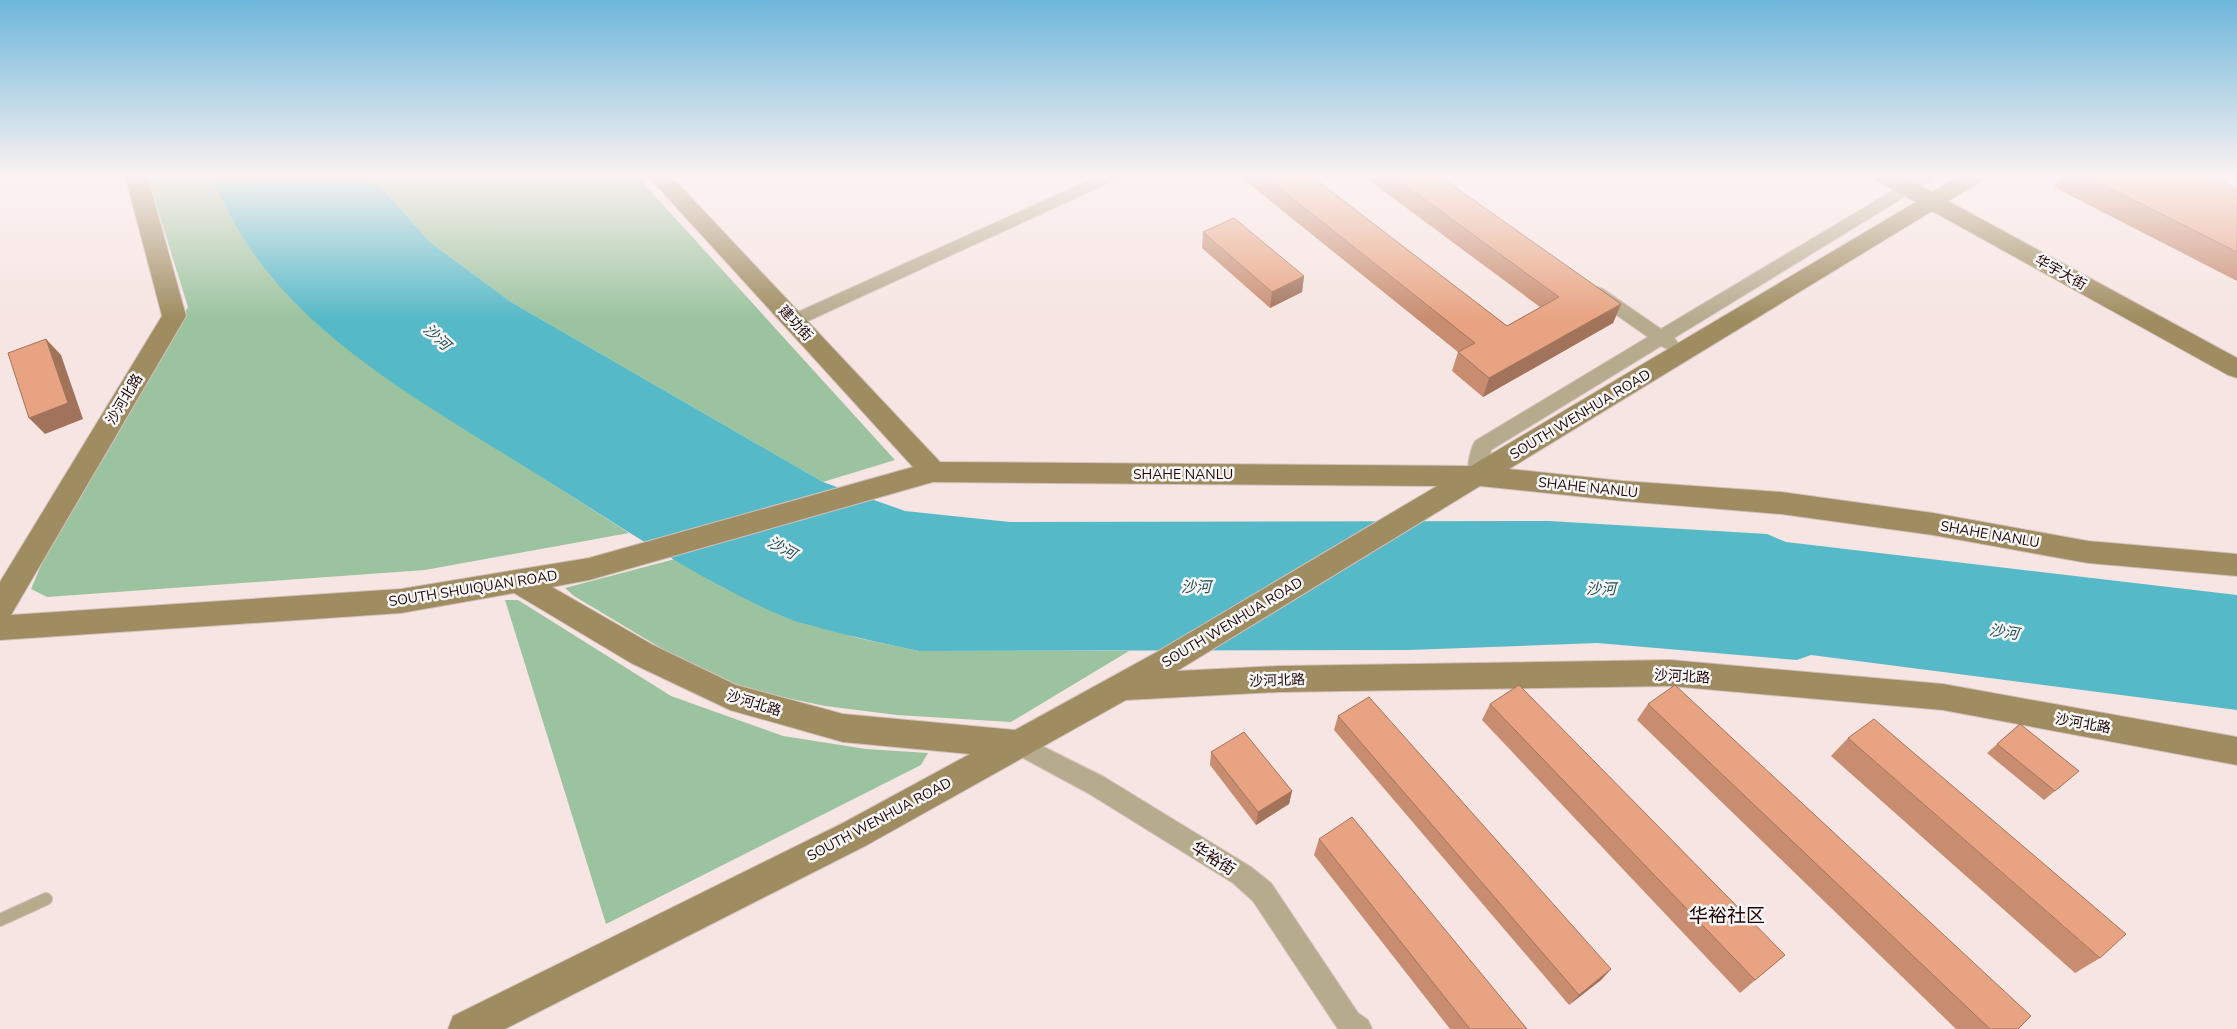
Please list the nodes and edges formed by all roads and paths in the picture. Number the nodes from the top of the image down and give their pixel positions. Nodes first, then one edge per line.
1 (149, 223) edge
2 (702, 223) edge
3 (1008, 223) edge
4 (1849, 223) edge
5 (1894, 223) edge
6 (1974, 223) edge
7 (1584, 284) edge
8 (793, 321) junction
9 (1682, 352) junction
10 (2237, 369) edge
11 (934, 472) junction
12 (1477, 476) junction
13 (2237, 565) edge
14 (517, 581) junction
15 (0, 608) edge
16 (0, 628) edge
17 (1121, 687) junction
18 (1018, 744) junction
19 (2237, 751) edge
20 (46, 899) dead end
21 (0, 920) edge
22 (466, 1029) edge
23 (1360, 1029) edge

1 - 15 street, 沙河北路
2 - 8 street, 建功街
3 - 8 street
4 - 12 street
5 - 9 street, SOUTH WENHUA ROAD
6 - 10 street, 华宇大街
7 - 9 street
8 - 11 street, 建功街
9 - 12 street, SOUTH WENHUA ROAD
11 - 12 street, SHAHE NANLU
11 - 14 street, SOUTH SHUIQUAN ROAD
12 - 13 street, SHAHE NANLU
12 - 17 street, SOUTH WENHUA ROAD
14 - 16 street, SOUTH SHUIQUAN ROAD
14 - 18 street, 沙河北路
17 - 18 street, SOUTH WENHUA ROAD
17 - 19 street, 沙河北路
18 - 22 street, SOUTH WENHUA ROAD
18 - 23 street, 华裕街
20 - 21 lane

